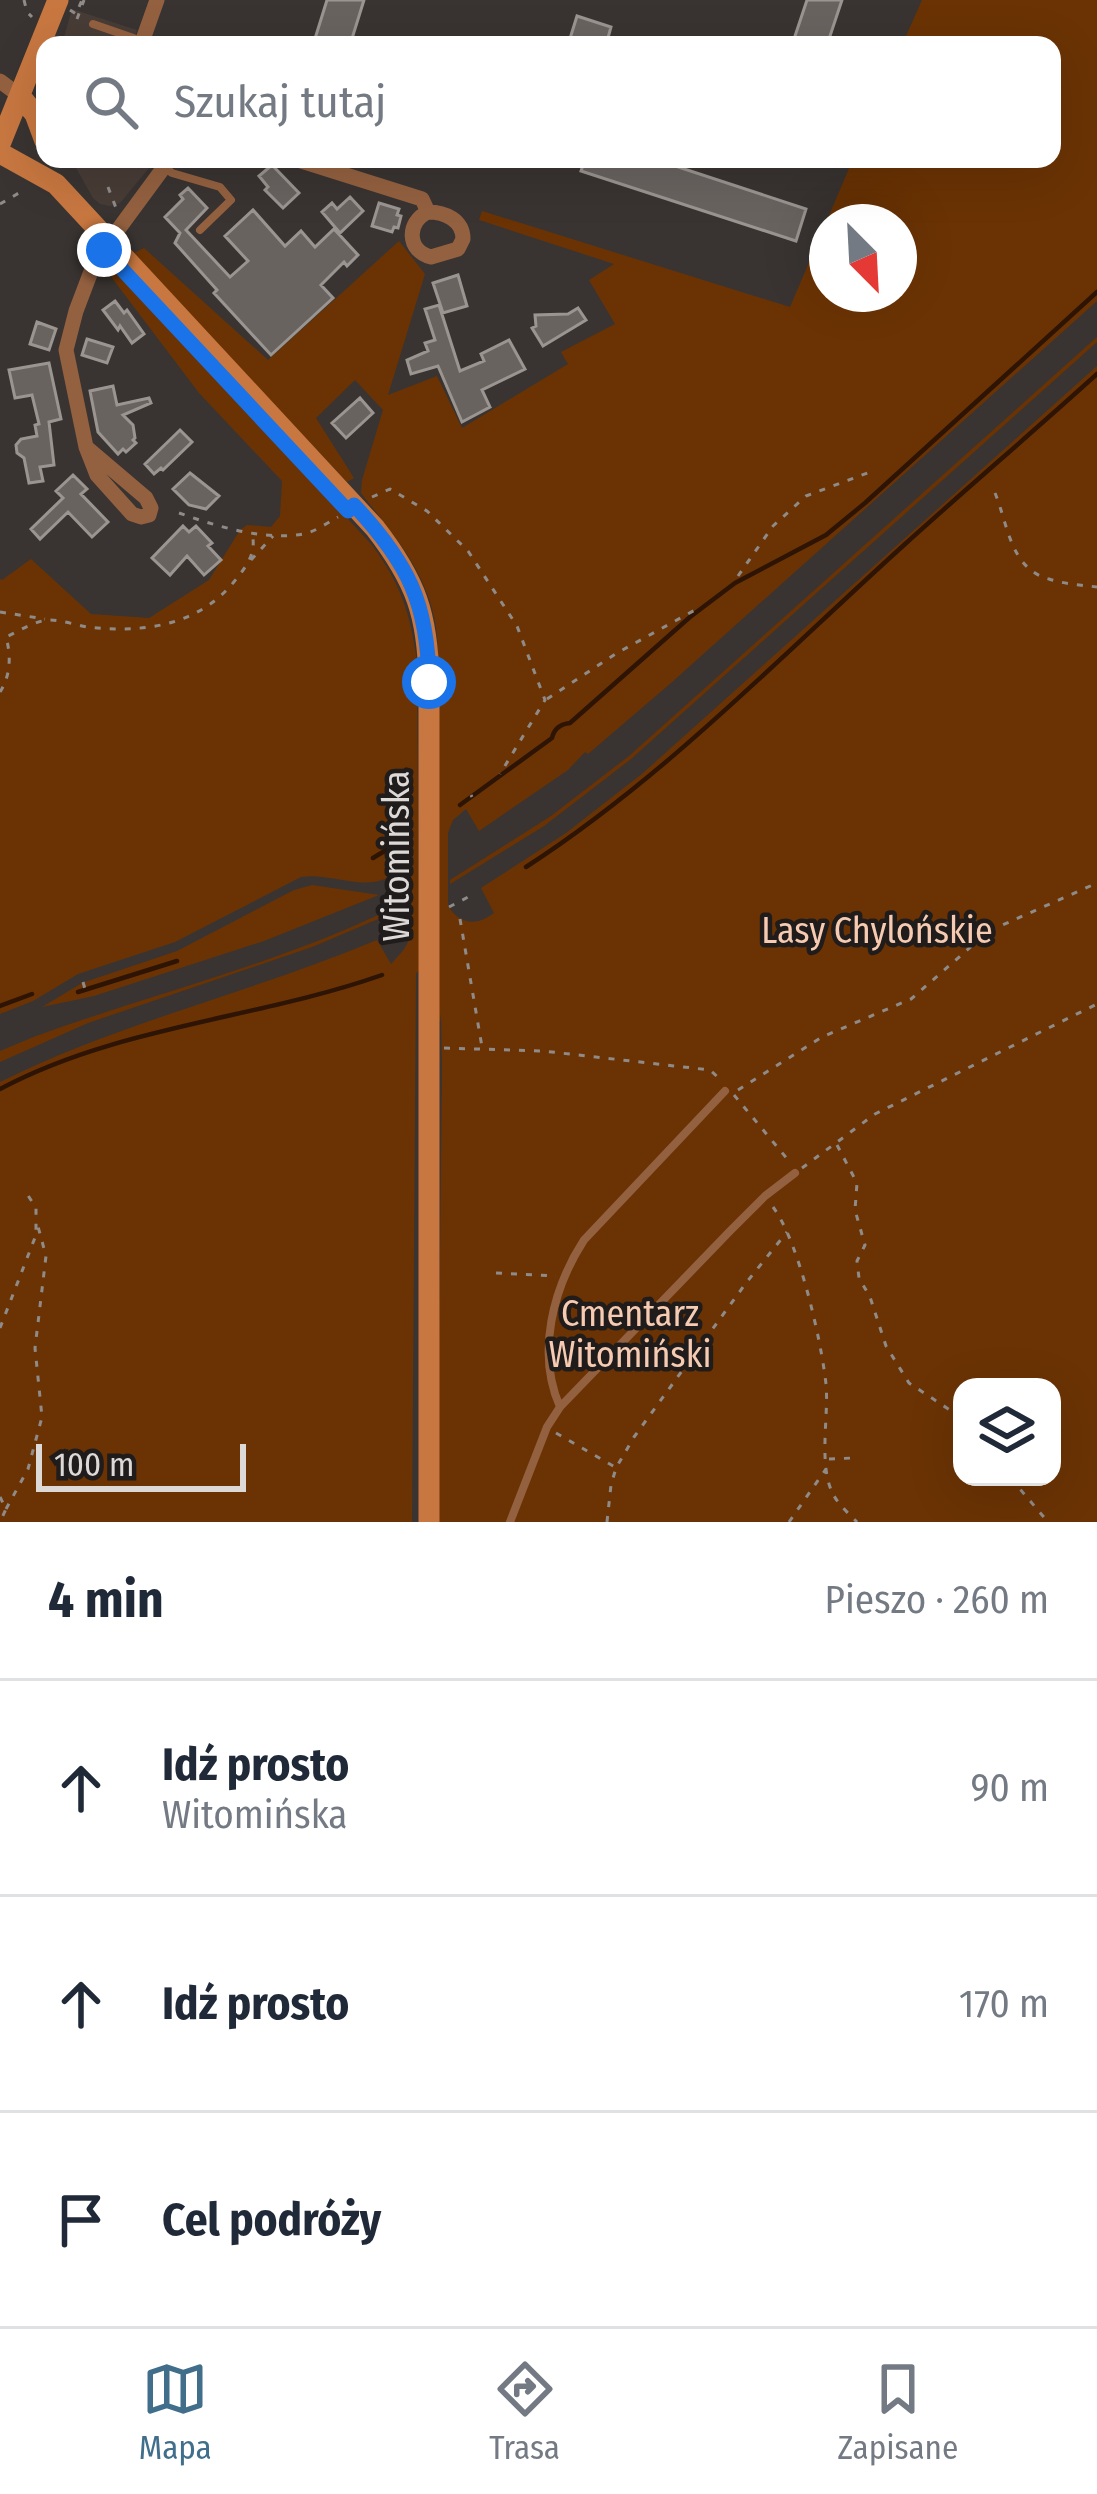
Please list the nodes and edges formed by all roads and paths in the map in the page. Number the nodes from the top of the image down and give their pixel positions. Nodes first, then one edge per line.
1 (24, 0) edge
2 (83, 0) edge
3 (157, 1) edge
4 (70, 13) edge
5 (33, 19) dead end
6 (93, 24) dead end
7 (124, 36) edge
8 (144, 36) edge
9 (36, 69) edge
10 (0, 81) edge
11 (20, 96) junction
12 (36, 117) edge
13 (3, 140) edge
14 (49, 168) edge
15 (159, 168) edge
16 (168, 168) edge
17 (325, 168) edge
18 (46, 184) junction
19 (108, 187) dead end
20 (0, 204) edge
21 (428, 212) dead end
22 (119, 213) dead end
23 (200, 230) dead end
24 (109, 243) junction
25 (86, 447) junction
26 (870, 472) dead end
27 (995, 493) dead end
28 (354, 505) junction
29 (179, 513) dead end
30 (251, 531) junction
31 (275, 535) junction
32 (250, 561) junction
33 (738, 576) dead end
34 (1097, 587) edge
35 (695, 610) dead end
36 (0, 612) edge
37 (47, 619) junction
38 (0, 692) edge
39 (545, 700) junction
40 (500, 774) dead end
41 (409, 868) dead end
42 (394, 876) dead end
43 (1097, 883) edge
44 (472, 896) dead end
45 (449, 908) dead end
46 (460, 919) dead end
47 (83, 982) dead end
48 (85, 989) dead end
49 (1097, 1004) edge
50 (482, 1048) junction
51 (429, 1056) junction
52 (710, 1070) dead end
53 (729, 1091) junction
54 (835, 1143) junction
55 (796, 1172) junction
56 (24, 1189) dead end
57 (766, 1196) junction
58 (36, 1219) junction
59 (788, 1232) junction
60 (496, 1273) dead end
61 (563, 1276) junction
62 (0, 1328) edge
63 (560, 1406) junction
64 (953, 1412) edge
65 (560, 1436) dead end
66 (853, 1458) dead end
67 (827, 1459) junction
68 (827, 1467) junction
69 (616, 1468) junction
70 (1017, 1486) edge
71 (0, 1497) edge
72 (5, 1509) junction
73 (0, 1522) edge
74 (429, 1522) edge
75 (510, 1522) edge
76 (607, 1522) edge
77 (789, 1522) edge
78 (857, 1522) edge
79 (1048, 1522) edge

1 - 5 path
2 - 4 path
2 - 4 path
3 - 8 street
6 - 7 lane
9 - 11 street
10 - 11 street
11 - 12 street
11 - 13 street
13 - 18 street, Witomińska
14 - 18 street, Witomińska
15 - 24 street
16 - 23 lane
17 - 21 street
18 - 20 path
18 - 24 street, Witomińska
19 - 22 path
24 - 25 street
24 - 28 street, Witomińska
25 - 25 street
26 - 33 path
27 - 34 path
28 - 31 path
28 - 39 path
28 - 51 street, Witomińska
29 - 30 path
30 - 31 path
30 - 32 path
31 - 32 path
32 - 37 path
35 - 39 path
36 - 37 path
37 - 38 path
39 - 40 path
41 - 42 path
43 - 53 path
44 - 45 path
46 - 50 path
47 - 48 path
49 - 54 path
50 - 51 path
50 - 52 path
51 - 74 street, Witomińska
53 - 55 path
53 - 61 lane
54 - 55 path
54 - 64 path
55 - 57 lane
56 - 58 path
57 - 59 path
57 - 63 lane
58 - 62 path
58 - 72 path
59 - 67 path
59 - 69 path
60 - 61 path
61 - 63 lane
63 - 75 lane
65 - 69 path
66 - 67 path
67 - 68 path
68 - 77 path
68 - 78 path
69 - 76 path
70 - 79 path
71 - 72 path
72 - 73 path

